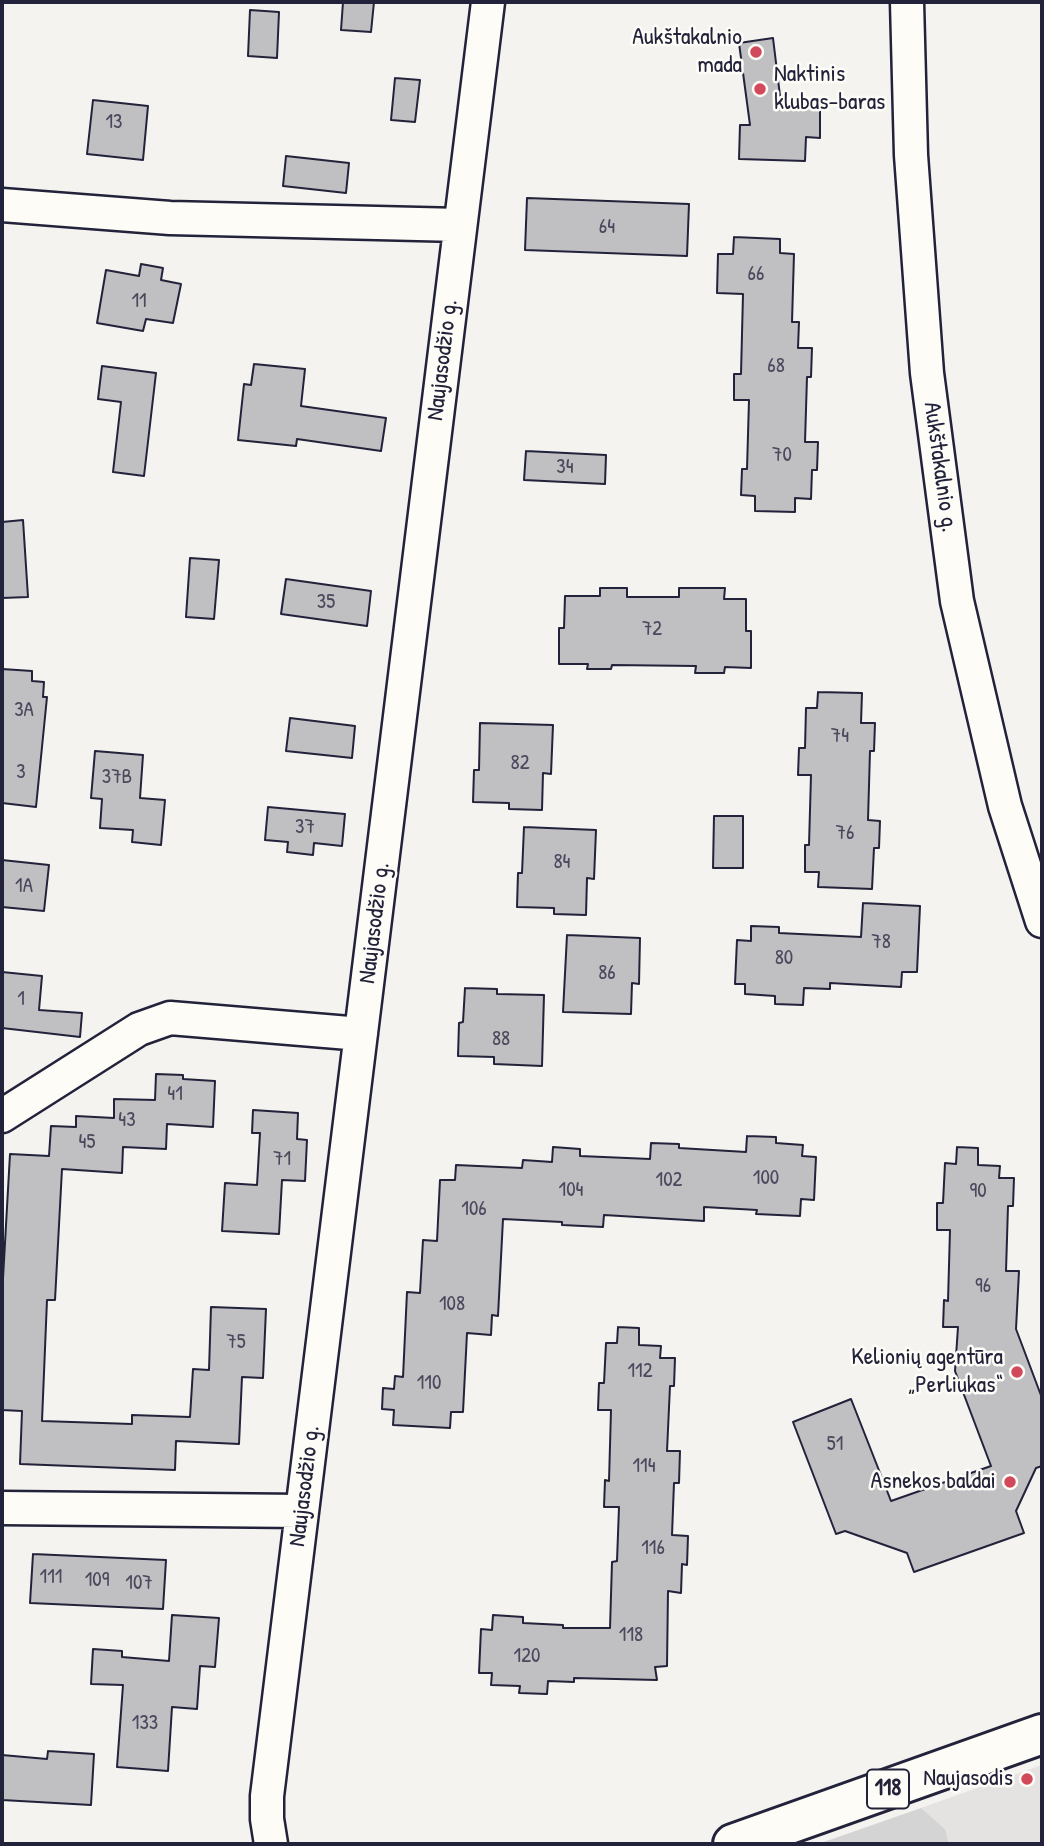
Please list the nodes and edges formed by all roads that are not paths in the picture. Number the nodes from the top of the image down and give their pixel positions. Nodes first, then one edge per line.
1 (488, 2) edge
2 (906, 2) edge
3 (2, 205) edge
4 (460, 225) junction
5 (1042, 921) edge
6 (361, 1034) junction
7 (2, 1115) edge
8 (2, 1508) edge
9 (302, 1511) junction
10 (1042, 1734) edge
11 (271, 1844) edge
12 (733, 1844) edge

1 - 4 street, Naujasodžio g.
2 - 5 street, Aukštakalnio g.
3 - 4 street
4 - 6 street, Naujasodžio g.
6 - 7 street
6 - 9 street, Naujasodžio g.
8 - 9 street
9 - 11 street, Naujasodžio g.
10 - 12 main road, 118

